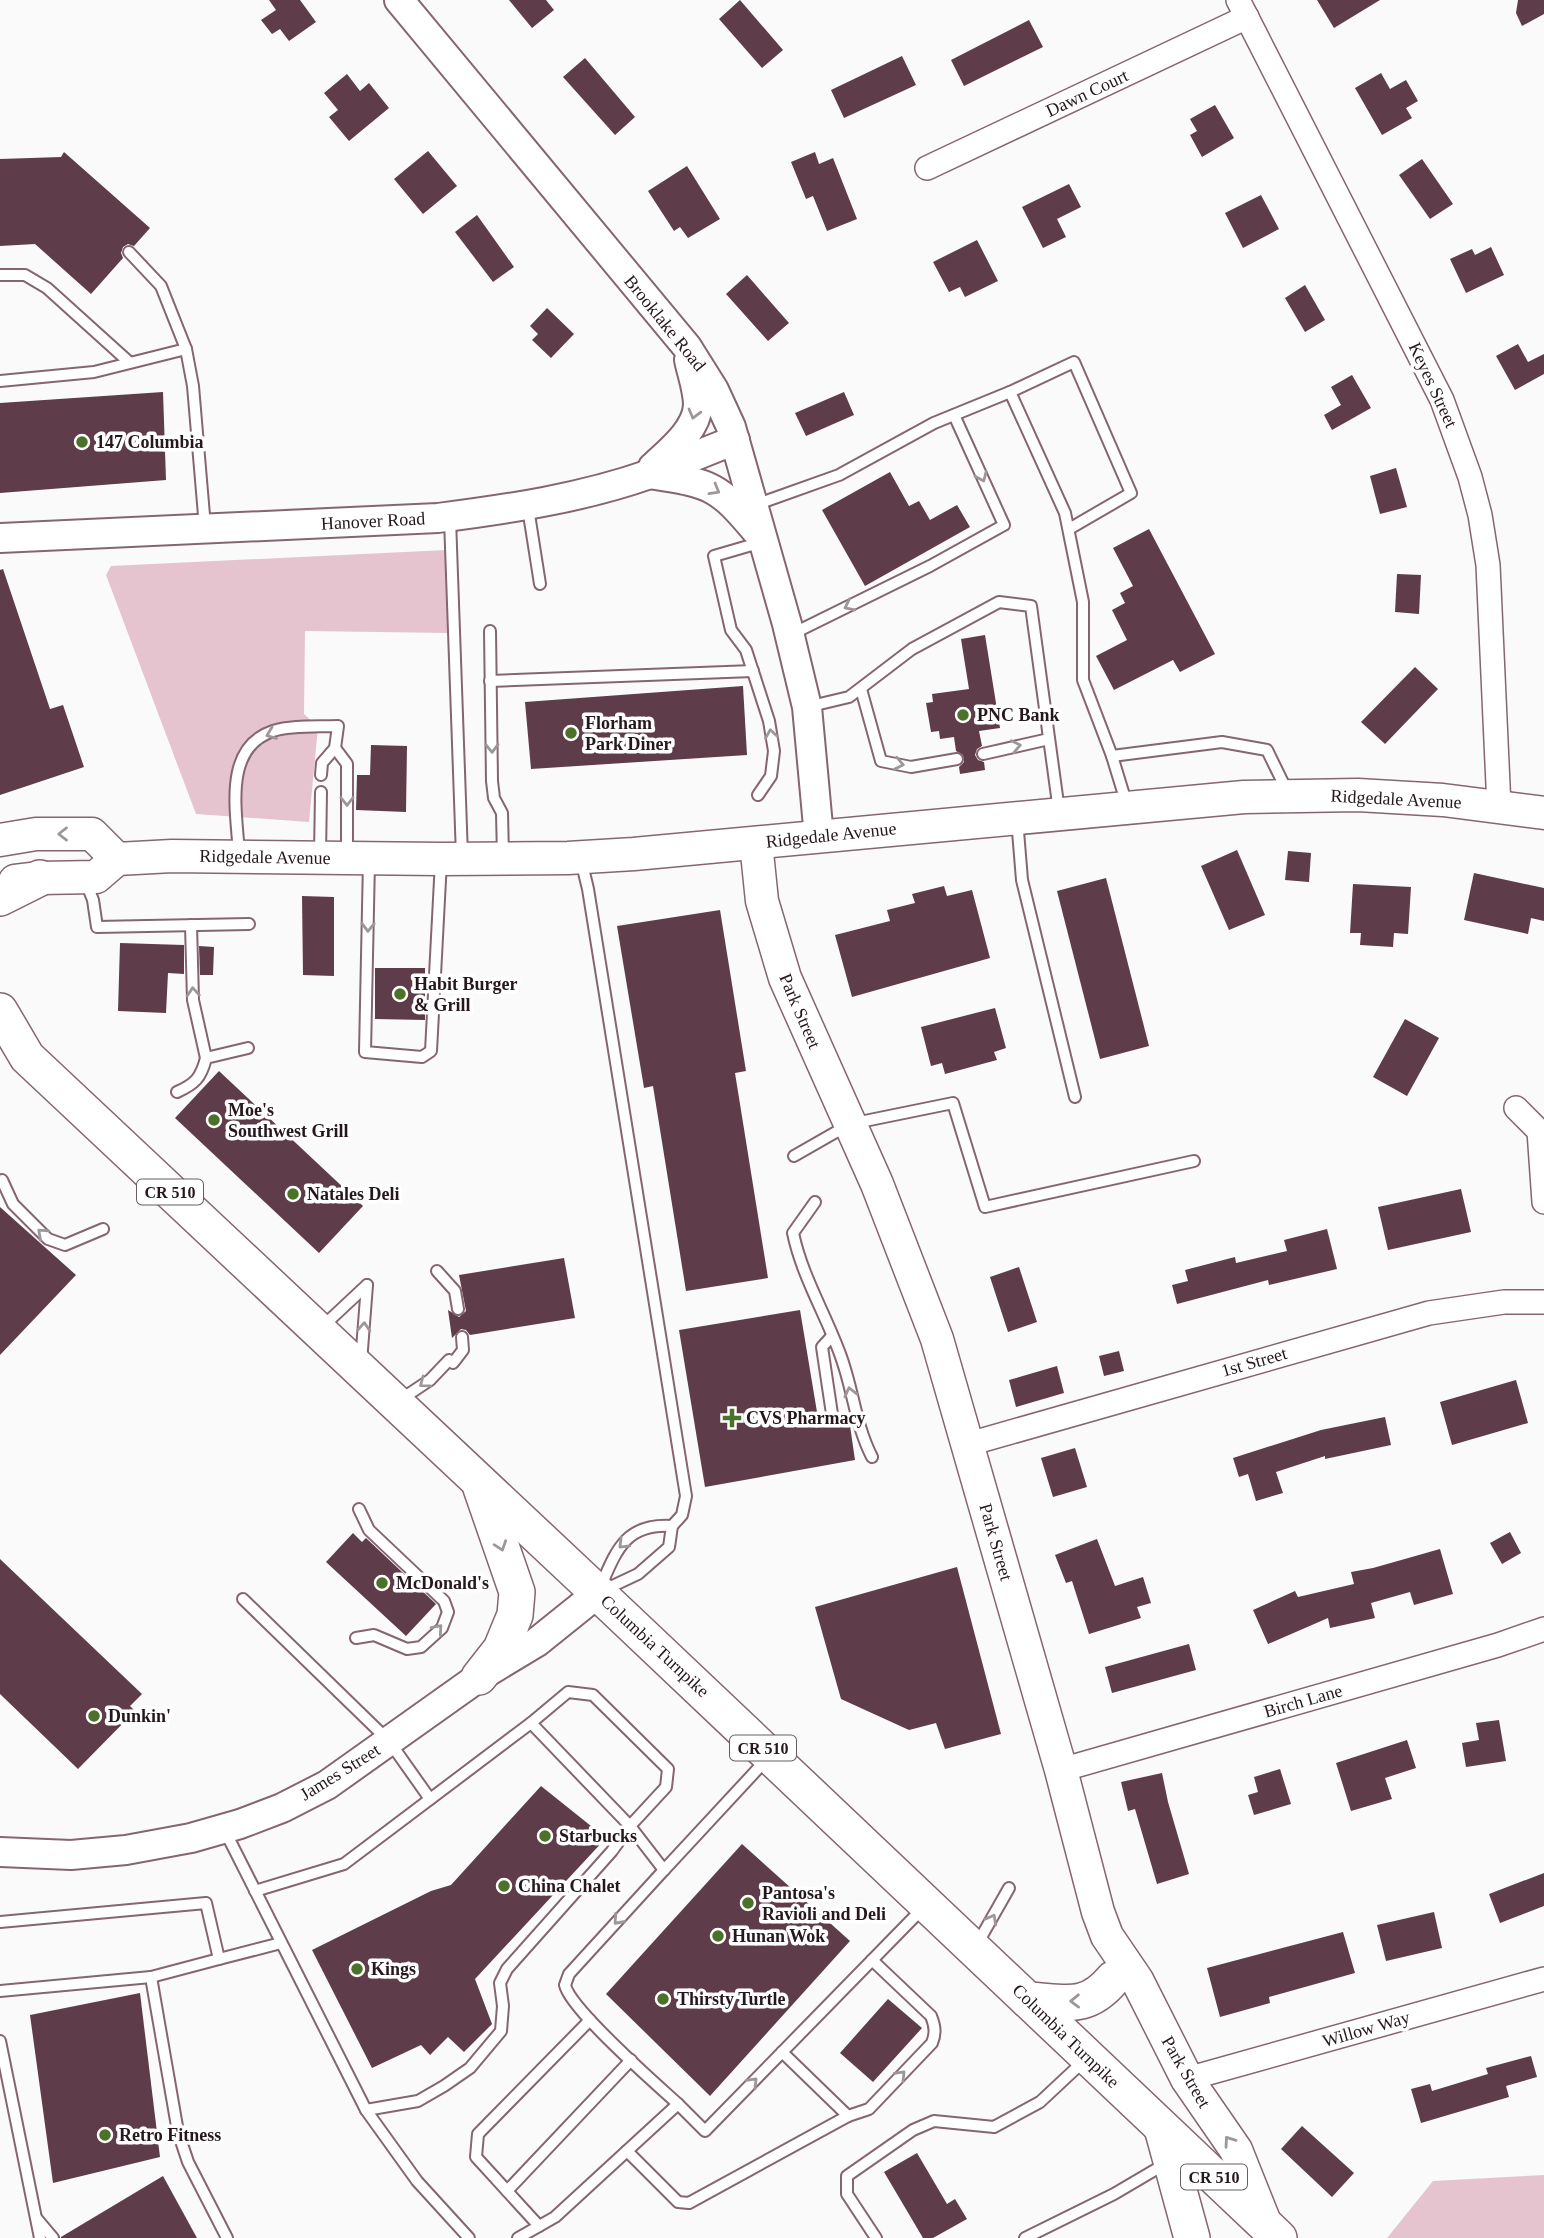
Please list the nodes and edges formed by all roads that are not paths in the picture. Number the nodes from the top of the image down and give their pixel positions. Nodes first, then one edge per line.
1 (399, 0) edge
2 (1243, 8) edge
3 (927, 168) dead end
4 (129, 252) dead end
5 (0, 275) edge
6 (687, 347) junction
7 (186, 349) junction
8 (129, 362) junction
9 (0, 381) edge
10 (1010, 392) junction
11 (954, 415) junction
12 (735, 440) junction
13 (648, 474) junction
14 (528, 505) junction
15 (755, 505) junction
16 (450, 516) junction
17 (205, 529) junction
18 (1069, 529) junction
19 (0, 538) edge
20 (765, 541) junction
21 (540, 584) dead end
22 (490, 631) dead end
23 (790, 635) junction
24 (753, 671) junction
25 (490, 681) junction
26 (861, 689) junction
27 (807, 707) junction
28 (1049, 739) junction
29 (335, 748) junction
30 (983, 754) dead end
31 (1112, 756) junction
32 (957, 759) dead end
33 (321, 775) dead end
34 (321, 792) dead end
35 (758, 795) dead end
36 (1289, 796) junction
37 (1128, 807) junction
38 (1499, 807) junction
39 (1544, 813) edge
40 (1059, 814) junction
41 (1017, 818) junction
42 (819, 836) junction
43 (0, 840) edge
44 (757, 843) junction
45 (239, 857) junction
46 (345, 858) junction
47 (580, 858) junction
48 (117, 859) junction
49 (452, 859) junction
50 (503, 859) junction
51 (84, 877) junction
52 (40, 878) junction
53 (0, 883) edge
54 (0, 898) edge
55 (249, 924) dead end
56 (191, 925) junction
57 (0, 1011) edge
58 (248, 1048) dead end
59 (13, 1051) edge
60 (206, 1058) junction
61 (177, 1092) dead end
62 (1075, 1097) dead end
63 (1516, 1108) dead end
64 (850, 1124) junction
65 (794, 1156) dead end
66 (1194, 1161) dead end
67 (2, 1180) dead end
68 (815, 1202) dead end
69 (1544, 1202) edge
70 (103, 1229) dead end
71 (437, 1271) dead end
72 (1544, 1301) edge
73 (458, 1309) dead end
74 (318, 1331) junction
75 (832, 1336) junction
76 (461, 1337) dead end
77 (361, 1370) junction
78 (396, 1403) junction
79 (832, 1414) dead end
80 (968, 1444) junction
81 (872, 1457) dead end
82 (479, 1481) junction
83 (359, 1509) dead end
84 (672, 1526) junction
85 (598, 1593) junction
86 (243, 1599) dead end
87 (1544, 1629) edge
88 (356, 1638) dead end
89 (479, 1677) junction
90 (531, 1723) junction
91 (389, 1741) junction
92 (771, 1756) junction
93 (1061, 1770) junction
94 (430, 1799) junction
95 (630, 1826) junction
96 (223, 1829) junction
97 (0, 1853) edge
98 (664, 1870) junction
99 (1009, 1888) dead end
100 (255, 1891) junction
101 (927, 1904) junction
102 (0, 1922) edge
103 (1107, 1936) junction
104 (281, 1943) junction
105 (975, 1949) junction
106 (219, 1959) junction
107 (872, 1961) junction
108 (151, 1978) junction
109 (1113, 1979) junction
110 (1544, 1979) edge
111 (0, 1991) edge
112 (1028, 2000) junction
113 (590, 2020) junction
114 (0, 2041) edge
115 (782, 2052) junction
116 (1088, 2057) junction
117 (631, 2060) junction
118 (1187, 2079) junction
119 (678, 2104) junction
120 (366, 2110) junction
121 (848, 2116) junction
122 (1166, 2144) junction
123 (627, 2151) junction
124 (507, 2191) junction
125 (36, 2217) junction
126 (539, 2226) junction
127 (1273, 2232) edge
128 (1190, 2235) edge
129 (40, 2238) edge
130 (53, 2238) edge
131 (226, 2238) edge
132 (469, 2238) edge
133 (518, 2238) edge
134 (876, 2238) edge
135 (1025, 2238) edge

1 - 6 street, Brooklake Road
2 - 3 street, Dawn Court
2 - 38 street, Keyes Street
4 - 7 lane
5 - 8 lane
6 - 12 street, Brooklake Road
6 -> 13 street
7 - 8 lane
7 - 17 lane
8 - 9 lane
10 - 11 lane
10 - 18 lane
10 - 18 lane
11 - 15 lane
11 -> 23 lane
12 - 13 street, Hanover Road
12 - 15 street, Brooklake Road
13 - 14 street, Hanover Road
13 -> 20 street
14 - 16 street, Hanover Road
14 - 21 lane
15 - 20 street, Brooklake Road
16 - 17 street, Hanover Road
16 - 49 lane
17 - 19 street, Hanover Road
18 - 31 lane
20 - 23 street, Brooklake Road
20 - 24 lane
22 - 25 lane
23 - 27 street, Brooklake Road
24 - 25 lane
35 -> 24 lane
25 -> 50 lane
26 - 27 lane
26 - 28 lane
26 -> 32 lane
27 - 42 street, Brooklake Road
30 -> 28 lane
28 - 40 lane
29 - 33 lane
29 -> 45 lane
29 -> 46 lane
31 - 36 lane
31 - 37 lane
34 - 46 lane
36 - 37 main road, Ridgedale Avenue
36 - 38 main road, Ridgedale Avenue
37 - 40 main road, Ridgedale Avenue
38 - 39 main road, Ridgedale Avenue
40 - 41 main road, Ridgedale Avenue
41 - 42 main road, Ridgedale Avenue
41 - 62 lane
42 - 44 main road, Ridgedale Avenue
48 -> 43 main road
44 - 47 main road, Ridgedale Avenue
44 - 64 main road, Park Street
45 - 46 main road, Ridgedale Avenue
45 - 48 main road, Ridgedale Avenue
46 - 49 main road, Ridgedale Avenue
46 -> 49 lane
47 - 50 main road, Ridgedale Avenue
47 - 84 lane
48 - 51 main road, Ridgedale Avenue
49 - 50 main road, Ridgedale Avenue
51 - 52 main road, Ridgedale Avenue
51 - 56 lane
52 - 53 main road, Ridgedale Avenue
52 - 54 main road
55 - 56 lane
60 -> 56 lane
57 - 59 main road, Columbia Turnpike / CR 510
58 - 60 lane
59 - 74 main road, Columbia Turnpike / CR 510
60 - 61 lane
63 - 69 street
64 - 65 lane
64 - 66 lane
64 - 80 main road, Park Street
70 -> 67 lane
68 - 75 lane
71 - 73 lane
72 - 80 street, 1st Street
74 - 77 main road, Columbia Turnpike / CR 510
77 -> 74 lane
75 - 79 lane
81 -> 75 lane
76 -> 78 lane
77 - 78 main road, Columbia Turnpike / CR 510
78 - 82 main road, Columbia Turnpike / CR 510
80 - 93 main road, Park Street
82 - 85 main road, Columbia Turnpike / CR 510
82 -> 89 main road
88 -> 83 lane
84 - 85 lane
84 -> 85 lane
85 - 89 street, James Street
85 - 92 main road, Columbia Turnpike / CR 510
86 - 91 lane
87 - 93 street, Birch Lane
89 - 91 street, James Street
90 - 94 lane
90 - 95 lane
90 - 95 lane
91 - 94 lane
91 - 96 street, James Street
92 - 98 lane
92 - 101 main road, Columbia Turnpike / CR 510
93 - 103 main road, Park Street
94 - 100 lane
95 - 98 lane
95 - 120 lane
96 - 97 street, James Street
96 - 100 lane
98 -> 113 lane
105 -> 99 lane
100 - 104 lane
101 - 105 main road, Columbia Turnpike / CR 510
101 - 107 lane
102 - 106 lane
103 - 109 main road
103 - 118 main road, Park Street
104 - 106 lane
104 - 120 lane
105 - 112 main road, Columbia Turnpike / CR 510
106 - 108 lane
107 - 115 lane
121 -> 107 lane
108 - 111 lane
108 - 131 lane
109 -> 112 main road
109 - 118 main road
110 - 118 street, Willow Way
112 - 116 main road, Columbia Turnpike / CR 510
113 - 117 lane
113 - 124 lane
114 - 125 lane
119 -> 115 lane
115 - 121 lane
116 - 122 main road, Columbia Turnpike / CR 510
116 - 134 lane
117 - 119 lane
117 - 124 lane
127 -> 118 main road, Park Street
119 - 123 lane
120 - 132 lane
121 - 123 lane
122 - 127 main road, Columbia Turnpike / CR 510
122 - 128 main road
122 - 135 lane
123 - 126 lane
124 - 126 lane
125 - 129 lane
125 - 130 lane
126 - 133 lane

